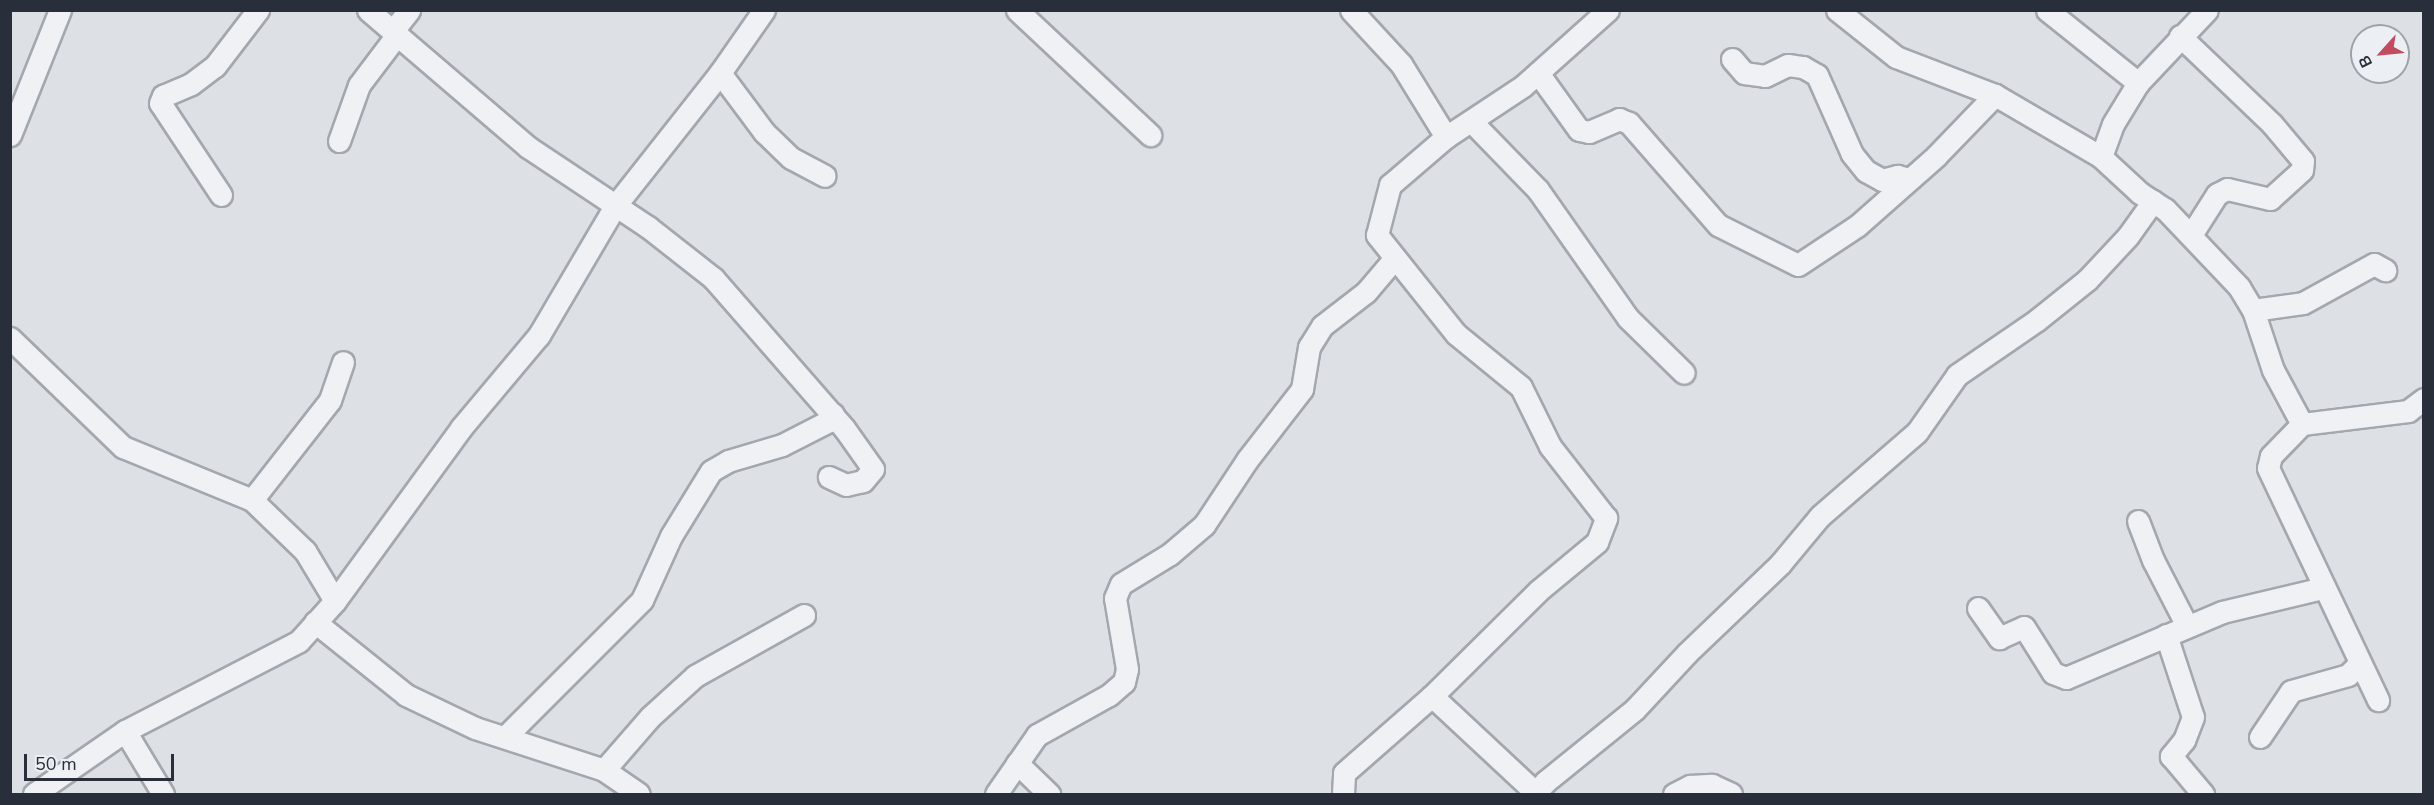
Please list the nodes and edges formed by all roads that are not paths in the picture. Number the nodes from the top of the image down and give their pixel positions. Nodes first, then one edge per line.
1 (60, 10) edge
2 (258, 10) edge
3 (368, 10) edge
4 (409, 10) edge
5 (764, 10) edge
6 (1017, 10) edge
7 (1351, 10) edge
8 (1608, 10) edge
9 (1837, 10) edge
10 (2047, 10) edge
11 (2201, 13) edge
12 (394, 34) junction
13 (2180, 36) junction
14 (1732, 59) dead end
15 (720, 73) junction
16 (1538, 73) junction
17 (2138, 83) junction
18 (1995, 95) junction
19 (1471, 121) junction
20 (10, 135) edge
21 (1150, 135) dead end
22 (1446, 137) junction
23 (339, 141) dead end
24 (2101, 157) junction
25 (825, 176) dead end
26 (1910, 179) junction
27 (221, 195) dead end
28 (2153, 201) junction
29 (615, 206) junction
30 (2191, 235) junction
31 (1394, 259) junction
32 (2385, 270) dead end
33 (2253, 310) junction
34 (10, 338) edge
35 (343, 362) dead end
36 (1684, 374) dead end
37 (2424, 399) edge
38 (833, 414) junction
39 (2302, 424) junction
40 (829, 477) dead end
41 (252, 500) junction
42 (2138, 521) dead end
43 (2323, 588) junction
44 (335, 601) junction
45 (1978, 608) dead end
46 (804, 615) dead end
47 (315, 622) junction
48 (2187, 626) junction
49 (2166, 636) junction
50 (2360, 663) junction
51 (1432, 696) junction
52 (2378, 700) dead end
53 (125, 731) junction
54 (505, 736) junction
55 (2260, 737) dead end
56 (1017, 763) junction
57 (604, 770) junction
58 (1535, 794) edge
59 (34, 795) edge
60 (163, 795) edge
61 (639, 795) edge
62 (996, 795) edge
63 (1049, 795) edge
64 (1343, 795) edge
65 (1674, 795) edge
66 (1731, 795) edge
67 (2203, 795) edge

1 - 20 street
2 - 27 street
3 - 12 street
4 - 12 street
5 - 15 street
6 - 21 street
7 - 22 street
8 - 16 street
9 - 18 street
10 - 17 street
11 - 13 street
12 - 23 street
12 - 29 street
13 - 17 street
13 - 30 street
14 - 26 street
15 - 25 street
15 - 29 street
16 - 19 street
16 - 26 street
17 - 24 street
18 - 24 street
18 - 26 street
19 - 22 street
19 - 36 street
22 - 31 street
24 - 28 street
28 - 30 street
28 - 58 street
29 - 38 street
29 - 44 street
30 - 33 street
31 - 51 street
31 - 56 street
32 - 33 street
33 - 39 street
34 - 41 street
35 - 41 street
37 - 39 street
38 - 40 street
38 - 54 street
39 - 43 street
41 - 44 street
42 - 48 street
43 - 48 street
43 - 50 street
44 - 47 street
45 - 49 street
46 - 57 street
47 - 53 street
47 - 54 street
48 - 49 street
49 - 67 street
50 - 52 street
50 - 55 street
51 - 58 street
51 - 64 street
53 - 59 street
53 - 60 street
54 - 57 street
56 - 62 street
56 - 63 street
57 - 61 street
65 - 66 street

